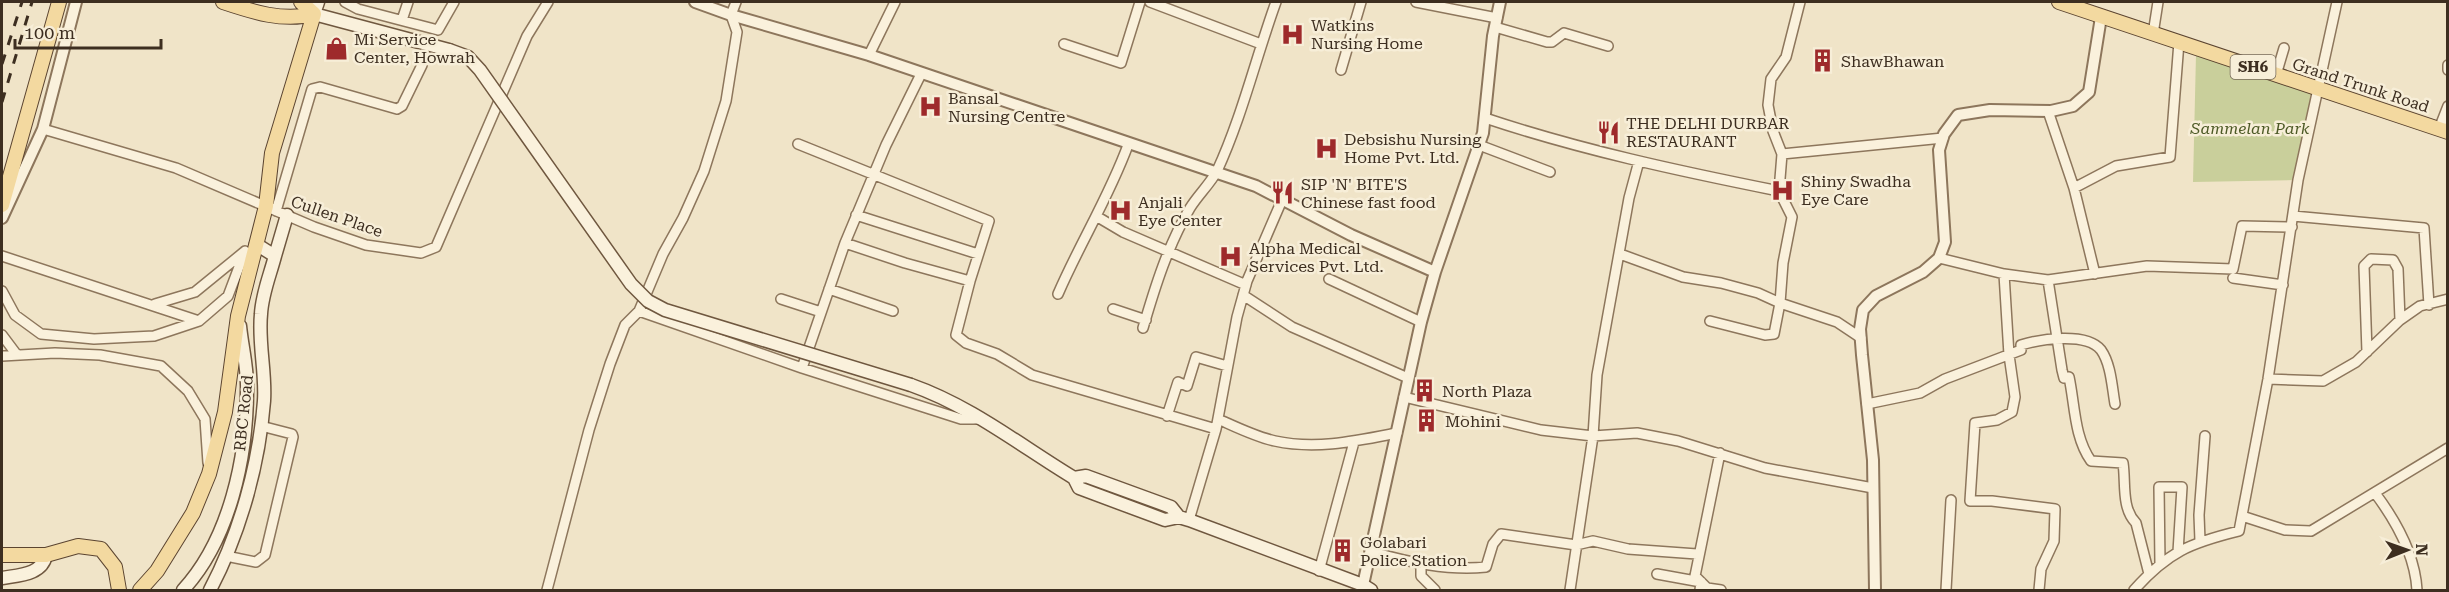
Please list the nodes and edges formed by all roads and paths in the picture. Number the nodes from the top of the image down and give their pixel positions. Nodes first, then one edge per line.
1 (59, 2) edge
2 (76, 2) edge
3 (223, 2) edge
4 (300, 2) edge
5 (345, 2) edge
6 (408, 2) edge
7 (454, 2) edge
8 (549, 2) edge
9 (695, 2) edge
10 (736, 2) edge
11 (895, 2) edge
12 (1140, 2) edge
13 (1150, 2) edge
14 (1276, 2) edge
15 (1361, 2) edge
16 (1416, 2) edge
17 (1500, 2) edge
18 (1800, 2) edge
19 (2059, 2) edge
20 (2158, 2) edge
21 (2337, 2) edge
22 (316, 8) edge
23 (731, 15) junction
24 (2101, 17) junction
25 (402, 20) junction
26 (1496, 22) junction
27 (2153, 34) junction
28 (2179, 42) junction
29 (1064, 44) dead end
30 (1261, 44) junction
31 (1608, 46) dead end
32 (2284, 48) dead end
33 (868, 55) junction
34 (422, 65) dead end
35 (2448, 65) edge
36 (1341, 70) dead end
37 (2448, 70) edge
38 (921, 74) junction
39 (2276, 75) junction
40 (2319, 89) junction
41 (2448, 106) edge
42 (2048, 111) junction
43 (1485, 118) junction
44 (43, 129) junction
45 (2443, 130) edge
46 (1943, 138) junction
47 (798, 144) dead end
48 (1128, 145) junction
49 (1479, 145) junction
50 (1782, 153) junction
51 (1639, 161) junction
52 (1550, 172) dead end
53 (1215, 173) junction
54 (873, 175) junction
55 (2074, 188) junction
56 (1779, 191) junction
57 (1282, 200) junction
58 (2, 205) edge
59 (276, 211) junction
60 (856, 215) junction
61 (1096, 216) junction
62 (2293, 216) junction
63 (2, 218) edge
64 (2292, 227) junction
65 (845, 243) junction
66 (251, 247) junction
67 (1170, 252) junction
68 (978, 254) junction
69 (1620, 254) junction
70 (2, 256) edge
71 (275, 256) junction
72 (1939, 258) junction
73 (1435, 272) junction
74 (2004, 274) junction
75 (2095, 274) junction
76 (2233, 278) dead end
77 (1329, 279) dead end
78 (970, 280) junction
79 (2048, 280) junction
80 (2283, 285) junction
81 (830, 289) junction
82 (1245, 290) junction
83 (2, 291) edge
84 (1058, 294) dead end
85 (781, 299) dead end
86 (2448, 299) edge
87 (1780, 303) junction
88 (155, 304) junction
89 (2429, 304) junction
90 (1113, 309) dead end
91 (639, 311) junction
92 (893, 311) dead end
93 (821, 312) junction
94 (238, 316) junction
95 (2400, 320) junction
96 (199, 321) junction
97 (1710, 321) dead end
98 (1422, 322) junction
99 (2, 335) edge
100 (1861, 338) junction
101 (2059, 338) junction
102 (2367, 352) junction
103 (17, 355) junction
104 (2009, 355) junction
105 (2, 356) edge
106 (1227, 366) junction
107 (802, 368) junction
108 (1408, 378) junction
109 (2268, 379) junction
110 (1404, 397) junction
111 (1867, 404) junction
112 (2115, 404) dead end
113 (1167, 416) junction
114 (981, 419) junction
115 (1217, 424) junction
116 (261, 426) junction
117 (1397, 434) junction
118 (1593, 436) junction
119 (2205, 436) dead end
120 (1354, 442) junction
121 (2448, 448) edge
122 (1720, 453) junction
123 (209, 474) junction
124 (1874, 488) junction
125 (2375, 493) junction
126 (1951, 500) dead end
127 (2242, 516) junction
128 (1184, 519) junction
129 (2200, 541) junction
130 (1576, 545) junction
131 (1372, 552) junction
132 (2178, 552) junction
133 (1697, 554) junction
134 (2, 555) edge
135 (46, 555) junction
136 (226, 556) junction
137 (2160, 563) junction
138 (1421, 564) junction
139 (1319, 571) junction
140 (1657, 574) dead end
141 (2149, 574) junction
142 (2, 578) edge
143 (1700, 586) edge
144 (1365, 589) edge
145 (119, 591) edge
146 (141, 591) edge
147 (183, 591) edge
148 (210, 591) edge
149 (546, 591) edge
150 (1435, 591) edge
151 (1570, 591) edge
152 (1721, 591) edge
153 (1875, 591) edge
154 (1946, 591) edge
155 (2040, 591) edge
156 (2134, 591) edge
157 (2417, 591) edge

1 - 58 main road
2 - 44 street
3 - 22 main road
4 - 22 main road
5 - 25 street
6 - 25 street
7 - 25 street
8 - 59 street, Cullen Place
9 - 23 street
10 - 23 street
11 - 33 street
12 - 29 street
13 - 30 street
14 - 30 street
15 - 36 street
16 - 26 street
17 - 26 street
18 - 50 street
19 - 24 main road, Grand Trunk Road / SH6
20 - 27 street
21 - 40 street
22 - 59 main road
22 - 114 main road, bridge
23 - 33 street
23 - 91 street
24 - 27 main road, Grand Trunk Road / SH6
24 - 42 street
26 - 31 street
26 - 43 street
27 - 28 main road, Grand Trunk Road / SH6
28 - 39 main road, Grand Trunk Road / SH6
28 - 55 street
30 - 53 street
32 - 39 street
33 - 38 street
34 - 59 street
35 - 37 street
38 - 48 street
38 - 54 street
39 - 40 main road, Grand Trunk Road / SH6
40 - 45 main road, Grand Trunk Road / SH6
40 - 62 street
41 - 45 street
42 - 46 street
42 - 55 street
43 - 49 street
43 - 51 street
44 - 59 street, Cullen Place
44 - 63 street
46 - 50 street
46 - 72 street
47 - 54 street
48 - 53 street
48 - 61 street
49 - 52 street
49 - 73 street
50 - 56 street
51 - 56 street
51 - 69 street
53 - 57 street
53 - 67 street
54 - 60 street
54 - 68 street
55 - 75 street
56 - 87 street
57 - 73 street
57 - 82 street
59 - 66 main road
59 - 71 main road, RBC Road
60 - 65 street
60 - 68 street
61 - 67 street
61 - 84 street
62 - 64 street
62 - 89 street
64 - 75 street
64 - 80 street
65 - 78 street
65 - 81 street
66 - 71 main road
66 - 88 street
66 - 94 main road
66 - 96 street
67 - 82 street
67 - 90 street
68 - 78 street
69 - 87 street
69 - 118 street
70 - 88 street
71 - 116 main road, RBC Road
72 - 74 street
72 - 100 street
73 - 98 street
74 - 79 street
74 - 104 street
75 - 79 street
76 - 80 street
77 - 98 street
78 - 113 street
79 - 101 street
80 - 109 street
81 - 92 street
81 - 93 street
82 - 106 street
82 - 108 street
83 - 96 street
85 - 93 street
86 - 89 street
87 - 97 street
87 - 100 street
88 - 96 street
89 - 95 street
91 - 107 street
91 - 149 street
93 - 107 street
94 - 123 main road
94 - 147 main road, RBC Road
95 - 102 street
95 - 102 street
98 - 108 street
99 - 103 street
100 - 111 street
101 - 104 street
101 - 112 street
101 - 141 street
102 - 109 street
103 - 105 street
103 - 123 street
104 - 111 street
104 - 155 street
106 - 113 street
106 - 115 street
107 - 114 street
108 - 110 street
109 - 127 street
110 - 117 street
110 - 118 street
111 - 124 street
113 - 115 street
114 - 128 main road
115 - 120 street
115 - 128 street
116 - 136 main road, RBC Road
116 - 136 street
117 - 120 street
117 - 131 street
118 - 122 street
118 - 130 street
119 - 129 street
120 - 139 street
121 - 125 street
122 - 124 street
122 - 133 street
123 - 146 main road
124 - 153 street
125 - 127 street
125 - 157 street
126 - 154 street
127 - 129 street
128 - 139 main road
129 - 132 street
130 - 133 street
130 - 138 street
130 - 151 street
131 - 138 street
131 - 144 street
132 - 137 street
132 - 137 street
133 - 143 street
134 - 135 main road
135 - 142 main road
135 - 145 main road
136 - 148 main road, RBC Road
137 - 141 street
138 - 150 street
139 - 144 main road
140 - 143 street
141 - 156 street
143 - 152 street

